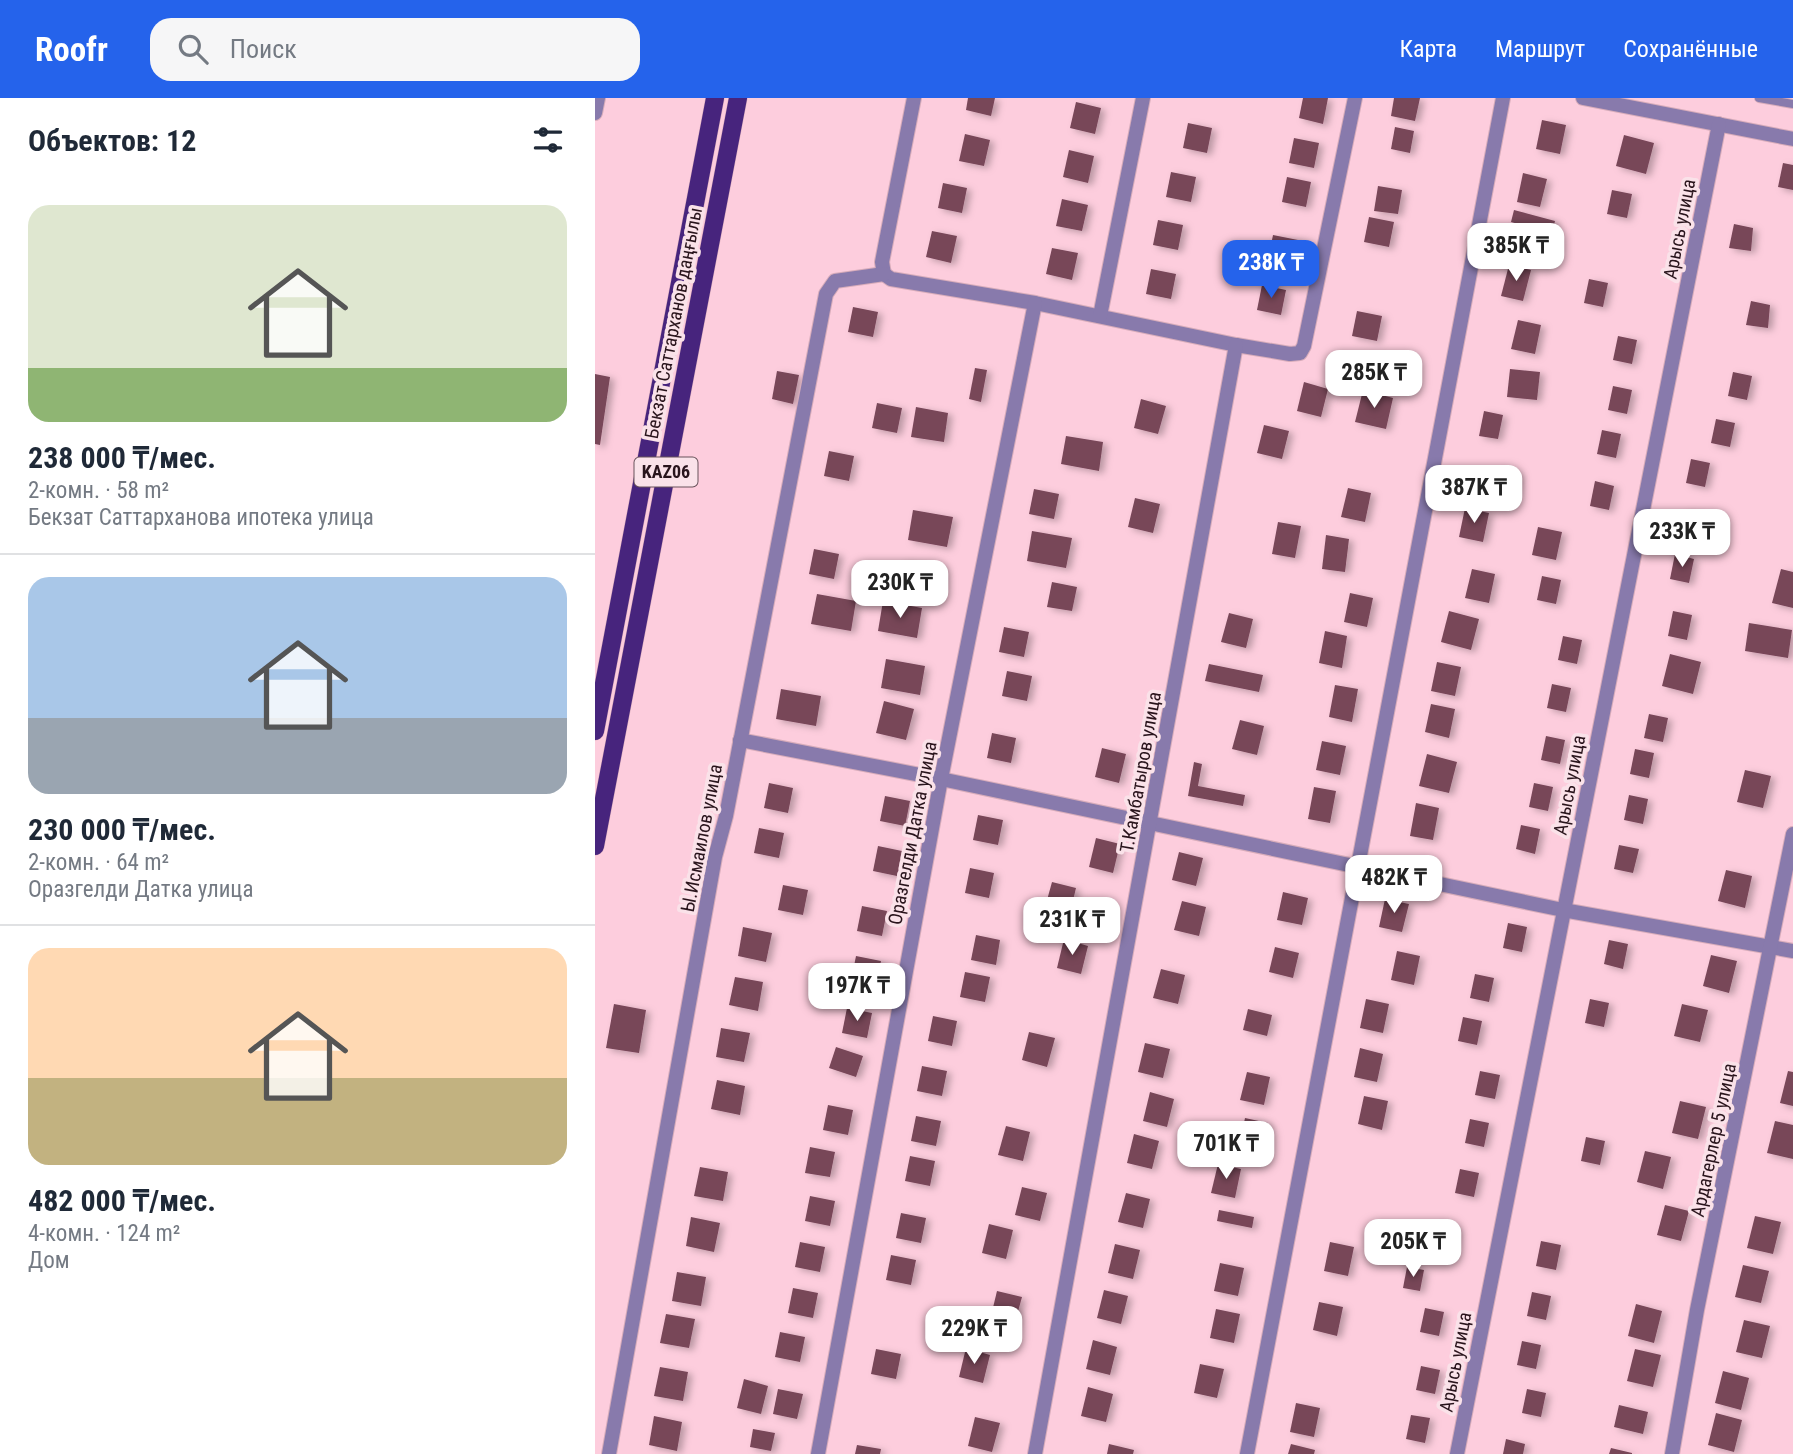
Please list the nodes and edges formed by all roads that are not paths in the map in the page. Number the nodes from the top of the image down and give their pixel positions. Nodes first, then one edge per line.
1 (598, 98) edge
2 (715, 98) edge
3 (738, 98) edge
4 (913, 98) edge
5 (1143, 98) edge
6 (1355, 98) edge
7 (1503, 98) edge
8 (1583, 98) edge
9 (1759, 98) edge
10 (1793, 104) edge
11 (595, 113) edge
12 (1719, 124) junction
13 (1793, 139) edge
14 (884, 274) junction
15 (1035, 303) junction
16 (1100, 316) junction
17 (1236, 345) junction
18 (595, 731) edge
19 (740, 740) junction
20 (603, 758) edge
21 (941, 779) junction
22 (1150, 825) junction
23 (1793, 834) edge
24 (595, 846) edge
25 (1358, 868) junction
26 (1563, 910) junction
27 (1771, 946) junction
28 (1793, 951) edge
29 (609, 1454) edge
30 (818, 1454) edge
31 (1035, 1454) edge
32 (1247, 1454) edge
33 (1457, 1454) edge
34 (1672, 1454) edge

1 - 11 street
2 - 18 main road, Бекзат Саттарханов даңғылы / KАZ06
3 - 20 main road, Бекзат Саттарханов даңғылы / KАZ06
4 - 14 street
5 - 16 street
6 - 17 street
7 - 25 street
8 - 12 street
9 - 10 lane
12 - 13 street
12 - 26 street, Арысь улица
14 - 15 street
14 - 19 street, Ы.Исмаилов улица
15 - 16 street
15 - 21 street, Оразгелди Датка улица
16 - 17 street
17 - 22 street, Т.Камбатыров улица
19 - 21 street
19 - 29 street, Ы.Исмаилов улица
20 - 24 main road, Бекзат Саттарханов даңғылы / KАZ06
21 - 22 street
21 - 30 street, Оразгелди Датка улица
22 - 25 street
22 - 31 street, Т.Камбатыров улица
23 - 27 street, Ардагерлер 5 улица
25 - 26 street
25 - 32 street
26 - 27 street
26 - 33 street, Арысь улица
27 - 28 street
27 - 34 street, Ардагерлер 5 улица

